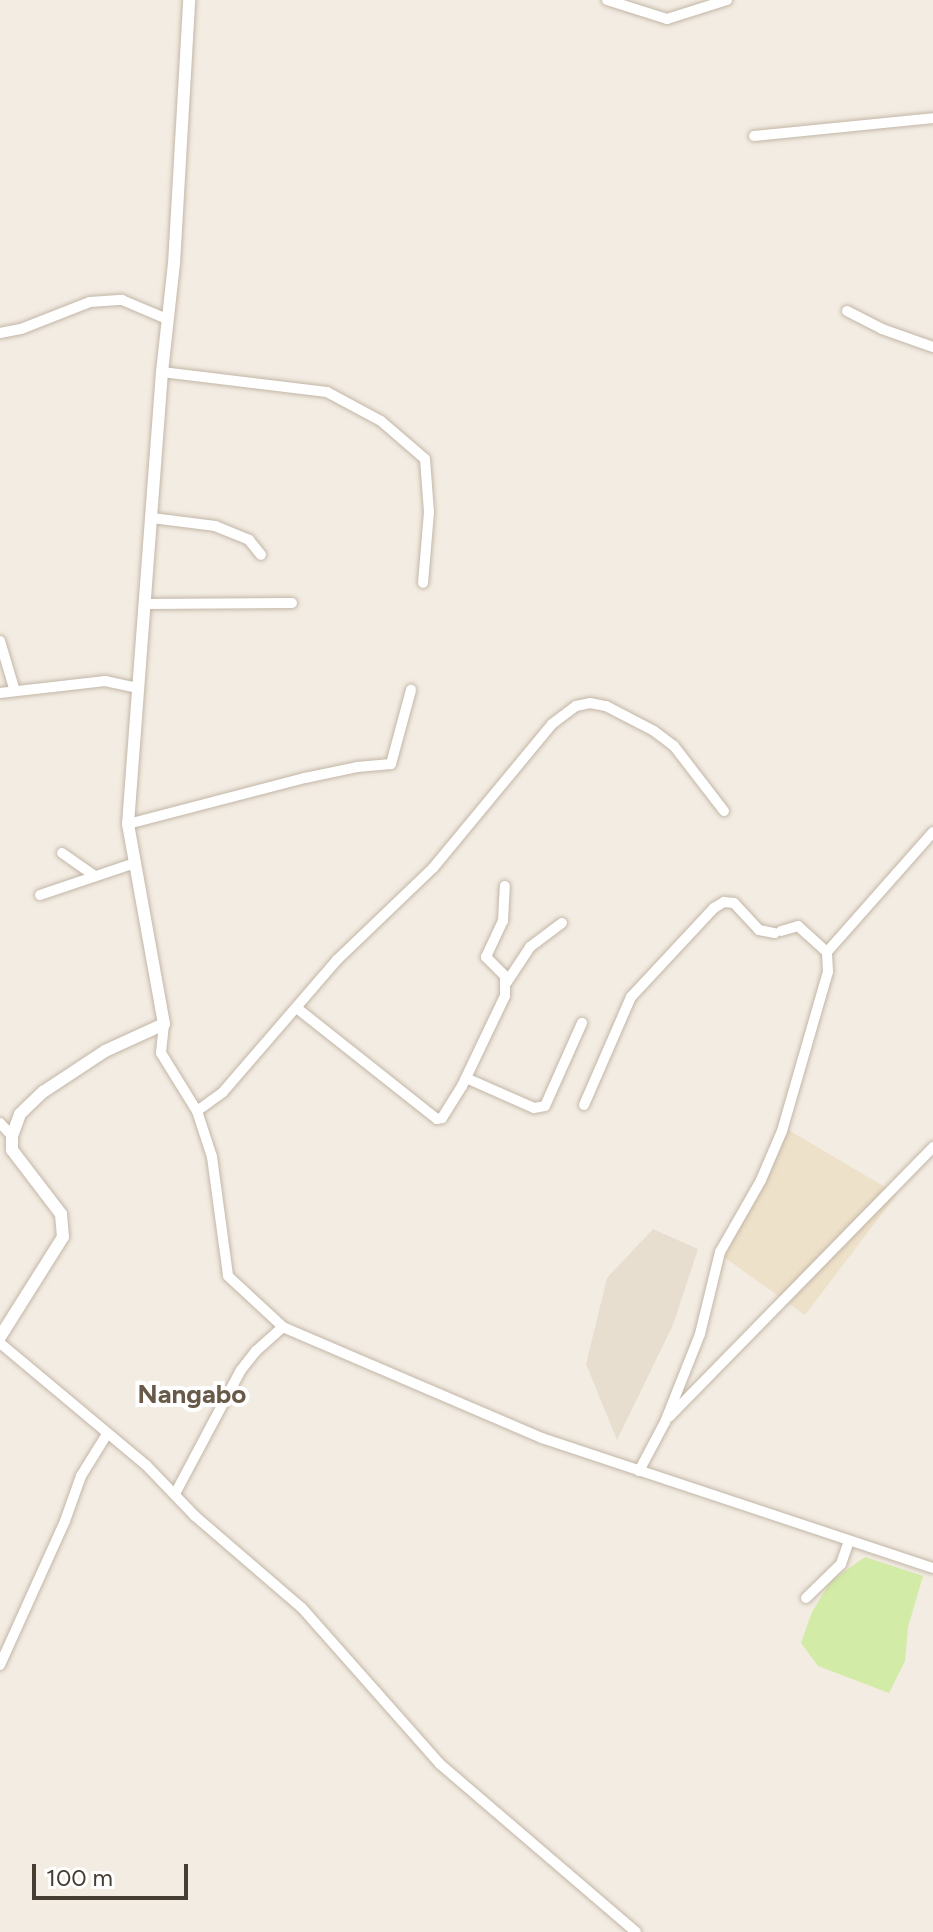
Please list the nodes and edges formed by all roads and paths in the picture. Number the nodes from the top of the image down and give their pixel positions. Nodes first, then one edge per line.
1 (189, 0) edge
2 (607, 0) edge
3 (727, 0) edge
4 (933, 118) edge
5 (754, 136) dead end
6 (847, 311) dead end
7 (167, 319) junction
8 (0, 333) edge
9 (933, 347) edge
10 (162, 372) junction
11 (152, 518) junction
12 (261, 555) dead end
13 (423, 583) dead end
14 (292, 603) dead end
15 (146, 604) junction
16 (0, 641) edge
17 (14, 688) junction
18 (138, 688) junction
19 (411, 690) dead end
20 (0, 693) edge
21 (724, 811) dead end
22 (128, 824) junction
23 (933, 832) edge
24 (62, 853) dead end
25 (132, 864) junction
26 (94, 875) junction
27 (505, 886) dead end
28 (40, 895) dead end
29 (562, 923) dead end
30 (827, 952) junction
31 (507, 982) junction
32 (298, 1009) junction
33 (582, 1023) dead end
34 (164, 1024) junction
35 (466, 1078) junction
36 (584, 1105) dead end
37 (197, 1111) junction
38 (0, 1123) edge
39 (12, 1136) junction
40 (933, 1147) edge
41 (283, 1327) junction
42 (0, 1333) edge
43 (0, 1343) edge
44 (665, 1422) junction
45 (107, 1434) junction
46 (639, 1471) junction
47 (176, 1492) junction
48 (849, 1541) junction
49 (933, 1568) edge
50 (806, 1598) dead end
51 (0, 1665) edge
52 (636, 1932) edge

1 - 7 street
2 - 3 street
4 - 5 street
6 - 9 street
7 - 8 street
7 - 10 street
10 - 11 street
10 - 13 street
11 - 12 street
11 - 15 street
14 - 15 street
15 - 18 street
16 - 17 street
17 - 18 street
17 - 20 street
18 - 22 street
19 - 22 street
21 - 32 street
22 - 25 street
23 - 30 street
24 - 26 street
25 - 26 street
25 - 34 street
26 - 28 street
27 - 31 street
29 - 31 street
30 - 36 street
30 - 44 street
31 - 35 street
32 - 35 street
32 - 37 street
33 - 35 street
34 - 37 street
34 - 39 street
37 - 41 street
38 - 39 street
39 - 42 street
40 - 44 street
41 - 46 street
41 - 47 street
43 - 45 street
44 - 46 street
45 - 47 street
45 - 51 street
46 - 48 street
47 - 52 street
48 - 49 street
48 - 50 street

